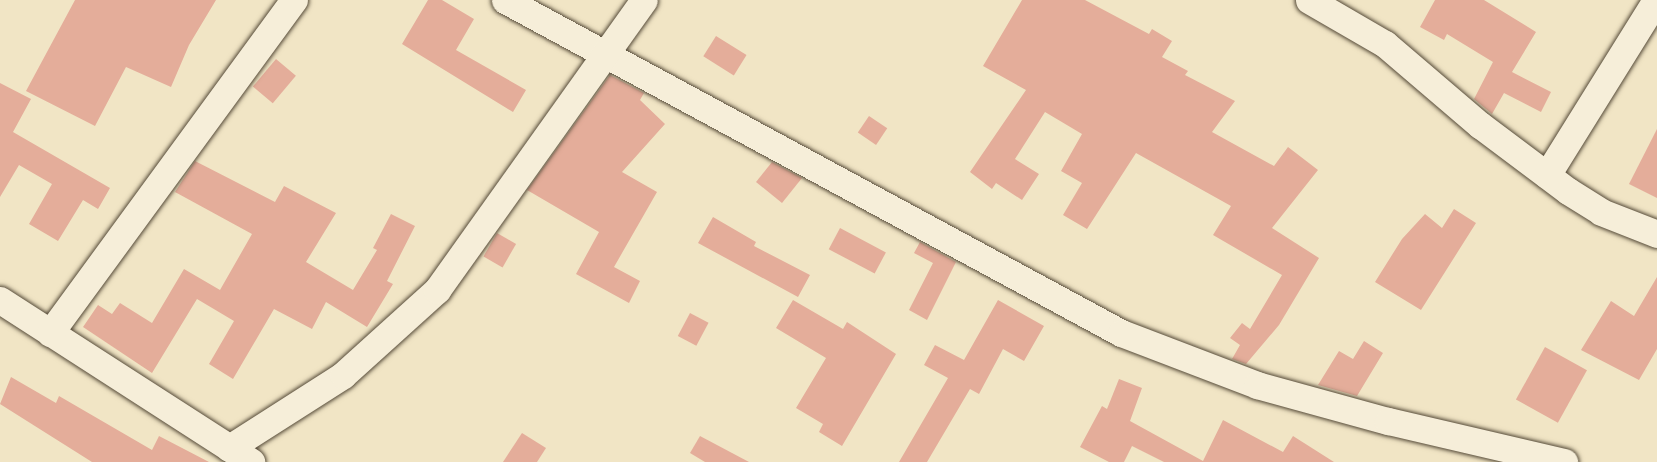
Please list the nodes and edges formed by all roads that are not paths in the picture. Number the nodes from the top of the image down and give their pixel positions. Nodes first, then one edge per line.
1 (294, 0) edge
2 (505, 0) edge
3 (644, 0) edge
4 (1309, 0) edge
5 (1656, 0) edge
6 (605, 55) junction
7 (1547, 175) junction
8 (1657, 234) edge
9 (0, 300) edge
10 (50, 333) junction
11 (240, 455) edge
12 (1564, 462) edge

1 - 10 street
2 - 6 street
3 - 6 street
4 - 7 street
5 - 7 street
6 - 11 street
6 - 12 street
7 - 8 street
9 - 10 street
10 - 11 street

